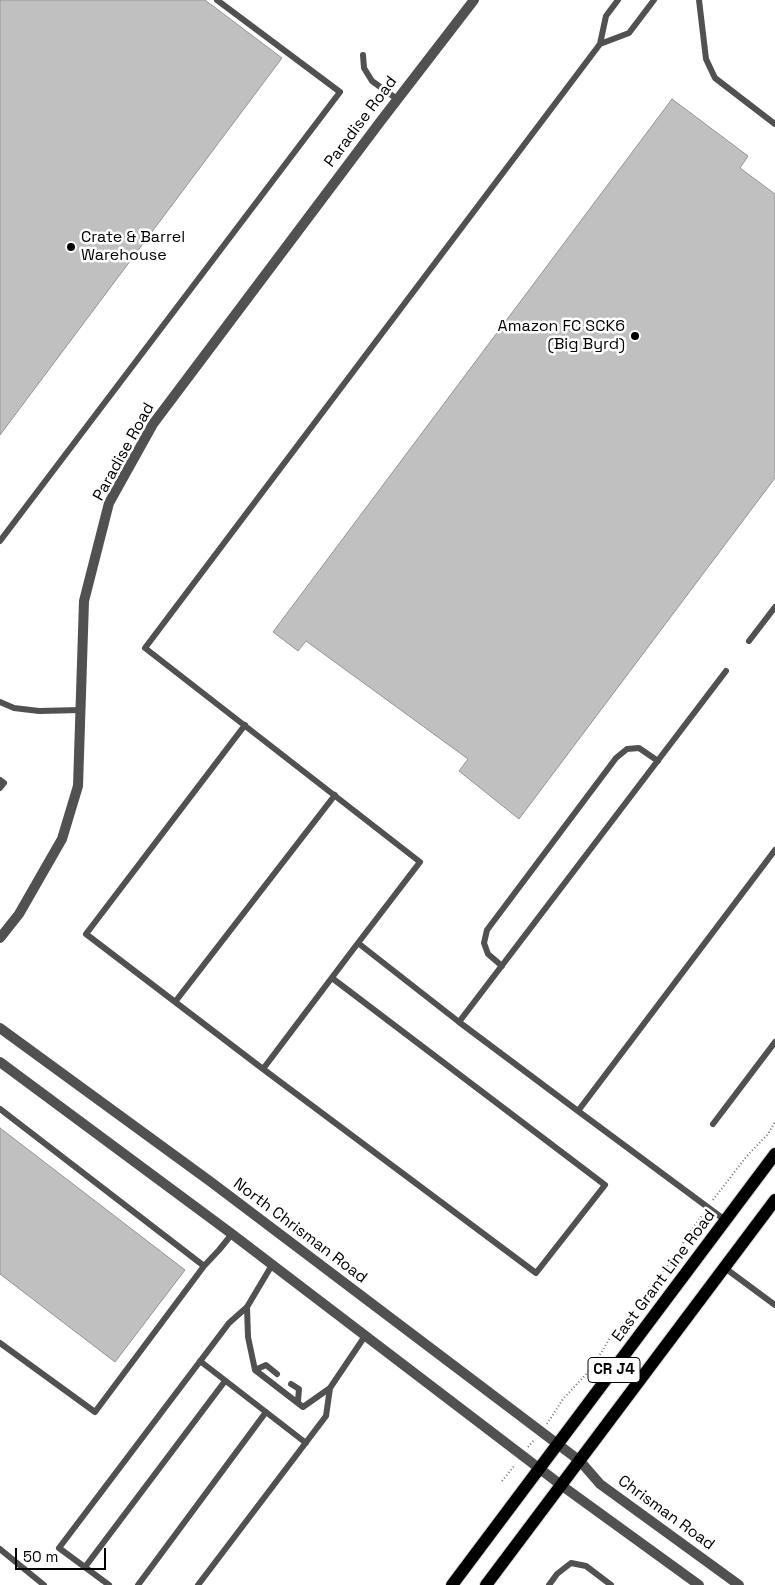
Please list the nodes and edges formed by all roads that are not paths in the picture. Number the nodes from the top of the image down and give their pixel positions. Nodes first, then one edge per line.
1 (217, 0) edge
2 (474, 0) edge
3 (618, 0) edge
4 (654, 0) edge
5 (698, 0) edge
6 (600, 44) junction
7 (363, 55) dead end
8 (397, 99) junction
9 (775, 124) edge
10 (0, 542) edge
11 (775, 607) edge
12 (748, 641) dead end
13 (726, 671) dead end
14 (0, 702) edge
15 (81, 710) junction
16 (245, 726) junction
17 (658, 761) junction
18 (0, 780) edge
19 (0, 788) edge
20 (335, 796) junction
21 (775, 850) edge
22 (0, 938) edge
23 (358, 943) junction
24 (502, 966) junction
25 (332, 978) junction
26 (175, 1002) junction
27 (459, 1022) junction
28 (0, 1028) edge
29 (775, 1042) edge
30 (0, 1062) edge
31 (263, 1069) junction
32 (0, 1109) edge
33 (578, 1111) junction
34 (713, 1124) dead end
35 (775, 1154) edge
36 (775, 1200) edge
37 (725, 1220) junction
38 (232, 1234) junction
39 (272, 1264) junction
40 (204, 1266) junction
41 (725, 1268) junction
42 (775, 1305) edge
43 (247, 1307) junction
44 (365, 1336) junction
45 (0, 1343) edge
46 (200, 1361) junction
47 (255, 1370) junction
48 (278, 1374) dead end
49 (225, 1381) junction
50 (292, 1384) dead end
51 (330, 1388) junction
52 (298, 1401) junction
53 (266, 1412) junction
54 (306, 1442) junction
55 (558, 1444) junction
56 (580, 1461) junction
57 (539, 1468) junction
58 (561, 1485) junction
59 (0, 1549) edge
60 (86, 1568) junction
61 (44, 1585) edge
62 (109, 1585) edge
63 (138, 1585) edge
64 (198, 1585) edge
65 (452, 1585) edge
66 (486, 1585) edge
67 (549, 1585) edge
68 (611, 1585) edge
69 (699, 1585) edge
70 (739, 1585) edge

1 - 10 lane
2 - 8 street, Paradise Road
3 - 6 lane
4 - 6 lane
5 - 9 lane
6 - 16 lane
7 - 8 lane
8 - 15 street, Paradise Road
11 - 12 lane
13 - 17 lane
14 - 15 lane
15 - 22 street, Paradise Road
16 - 20 lane
16 - 26 lane
17 - 24 lane
17 - 24 lane
18 - 19 lane
20 - 23 lane
20 - 26 lane
21 - 33 lane
23 - 25 lane
23 - 27 lane
24 - 27 lane
25 - 31 lane
25 - 31 lane
26 - 31 lane
27 - 33 lane
28 - 55 street, North Chrisman Road
29 - 34 lane
30 - 38 street
32 - 40 lane
33 - 37 lane
35 - 37 main road, East Grant Line Road / CR J4
36 - 41 main road, CR J4
37 - 55 main road, East Grant Line Road / CR J4
38 - 39 street
38 - 40 lane
39 - 43 lane
39 - 44 street
40 - 45 lane
41 - 42 lane
41 - 56 main road, CR J4
43 - 46 lane
43 - 47 lane
44 - 51 lane
44 - 57 street
46 - 49 lane
46 - 60 lane
47 - 48 lane
47 - 52 lane
49 - 53 lane
49 - 60 lane
50 - 52 lane
51 - 52 lane
51 - 54 lane
53 - 54 lane
53 - 63 lane
54 - 64 lane
55 - 56 street, North Chrisman Road
55 - 57 main road, East Grant Line Road / CR J4
56 - 58 main road, CR J4
56 - 70 street, Chrisman Road
57 - 58 street
57 - 65 main road, East Grant Line Road / CR J4
58 - 66 main road, CR J4
58 - 69 street
59 - 61 lane
60 - 62 lane
67 - 68 lane

